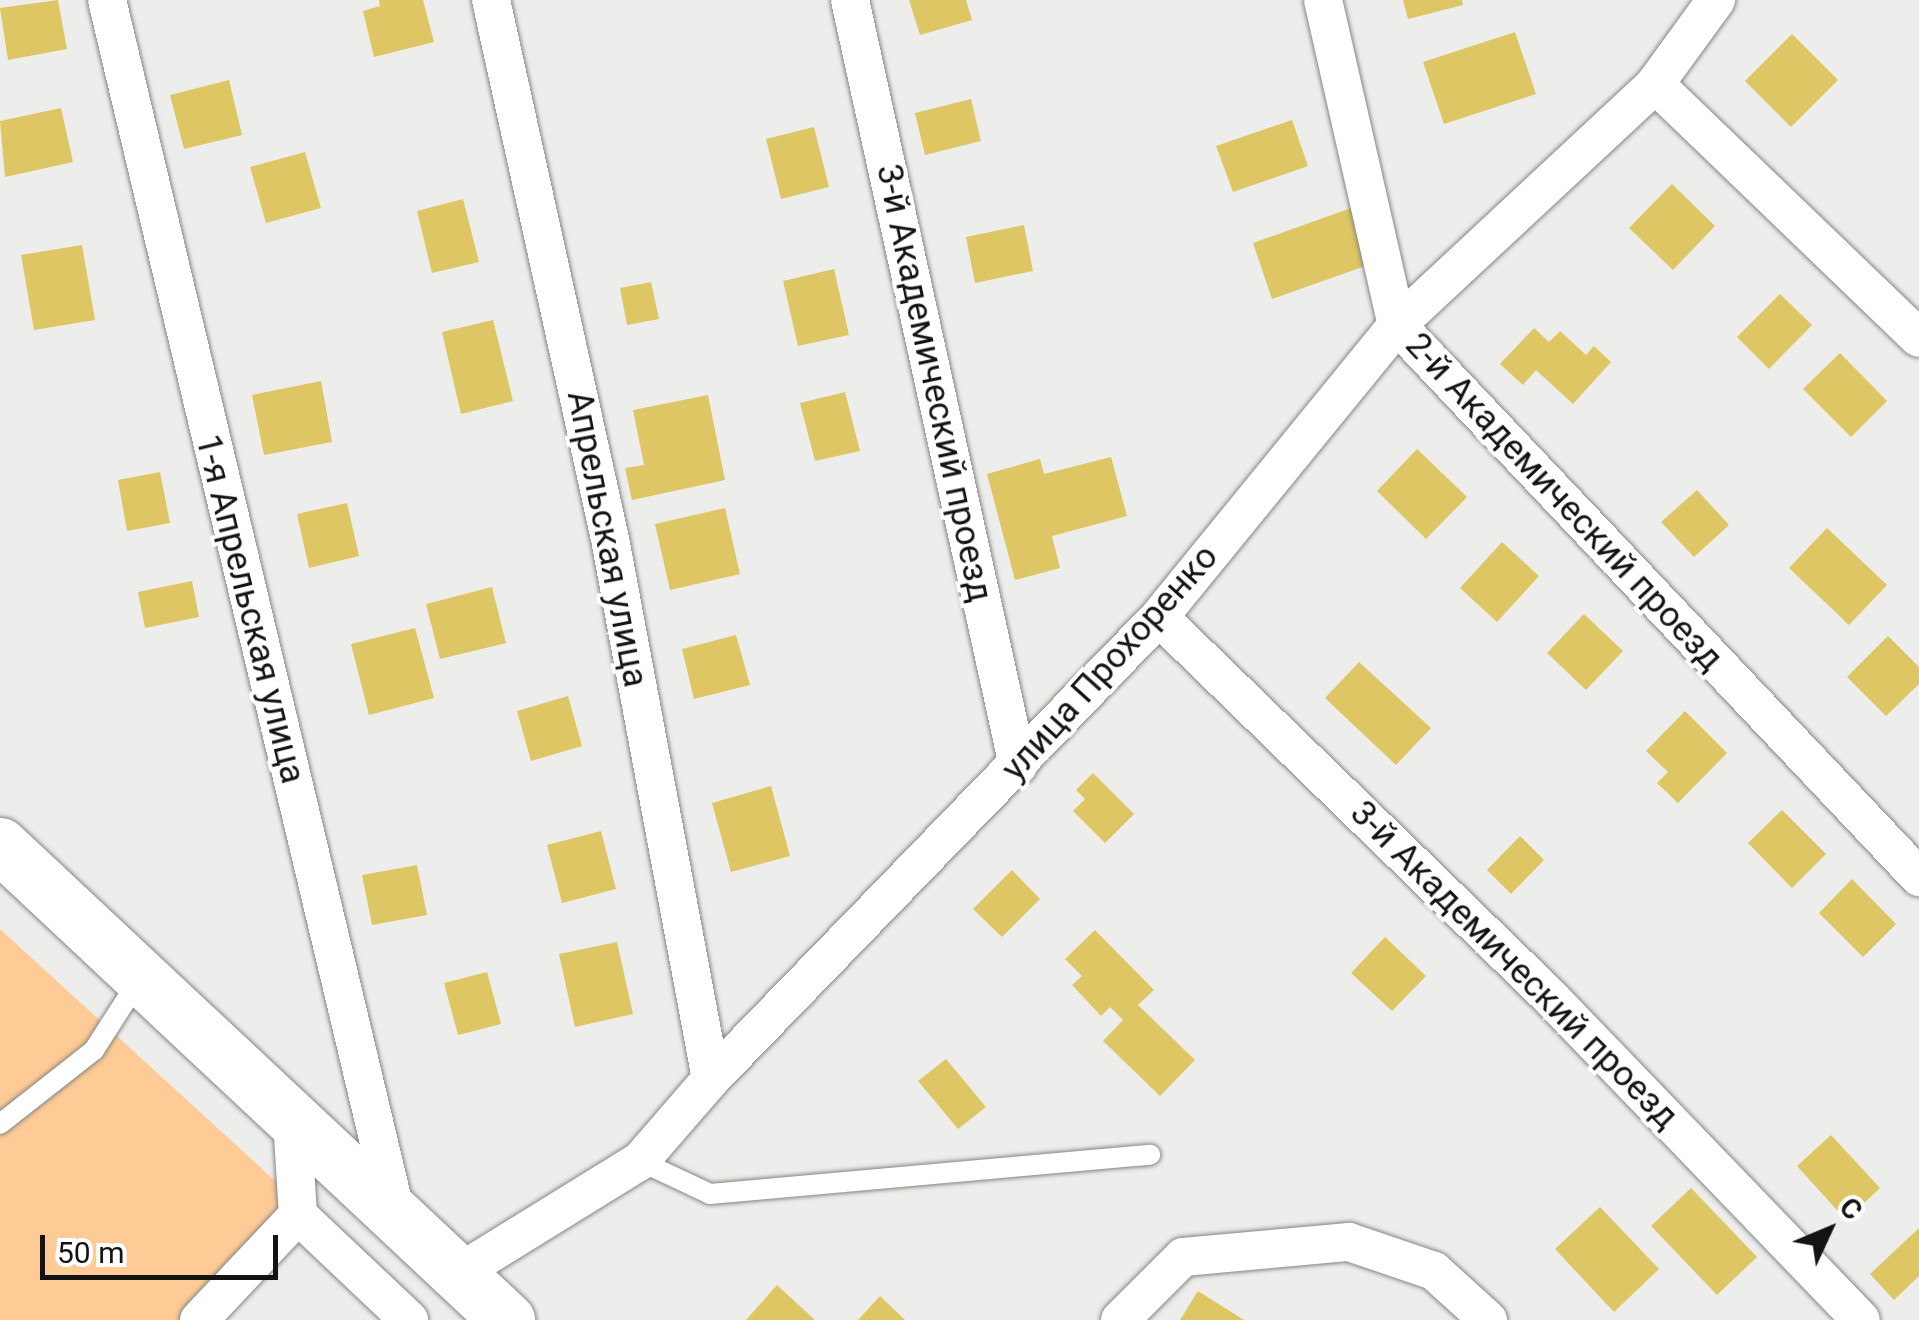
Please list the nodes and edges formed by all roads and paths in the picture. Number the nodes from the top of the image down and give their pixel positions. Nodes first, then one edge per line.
1 (107, 0) edge
2 (492, 0) edge
3 (850, 0) edge
4 (1323, 0) edge
5 (1716, 0) edge
6 (1655, 84) junction
7 (1397, 325) junction
8 (1919, 338) edge
9 (1158, 617) junction
10 (1018, 766) junction
11 (0, 845) edge
12 (1919, 877) edge
13 (140, 977) junction
14 (710, 1080) junction
15 (292, 1119) junction
16 (0, 1124) edge
17 (1150, 1155) dead end
18 (640, 1161) junction
19 (298, 1215) junction
20 (397, 1218) junction
21 (457, 1274) junction
22 (199, 1320) edge
23 (409, 1320) edge
24 (506, 1320) edge
25 (1120, 1320) edge
26 (1488, 1320) edge
27 (1861, 1320) edge

1 - 20 street, 1-я Апрельская улица
2 - 14 street, Апрельская улица
3 - 10 street, 3-й Академический проезд
4 - 7 street, 2-й Академический проезд
5 - 6 street, улица Прохоренко
6 - 7 street, улица Прохоренко
6 - 8 street
7 - 9 street, улица Прохоренко
7 - 12 street, 2-й Академический проезд
9 - 10 street, улица Прохоренко
9 - 27 street, 3-й Академический проезд
10 - 14 street, улица Прохоренко
11 - 13 street
13 - 15 street
13 - 16 lane
14 - 18 street, улица Прохоренко
15 - 19 street
15 - 20 street
17 - 18 lane
18 - 21 street, улица Прохоренко
19 - 22 street
19 - 23 street
20 - 21 street
21 - 24 street
25 - 26 street

